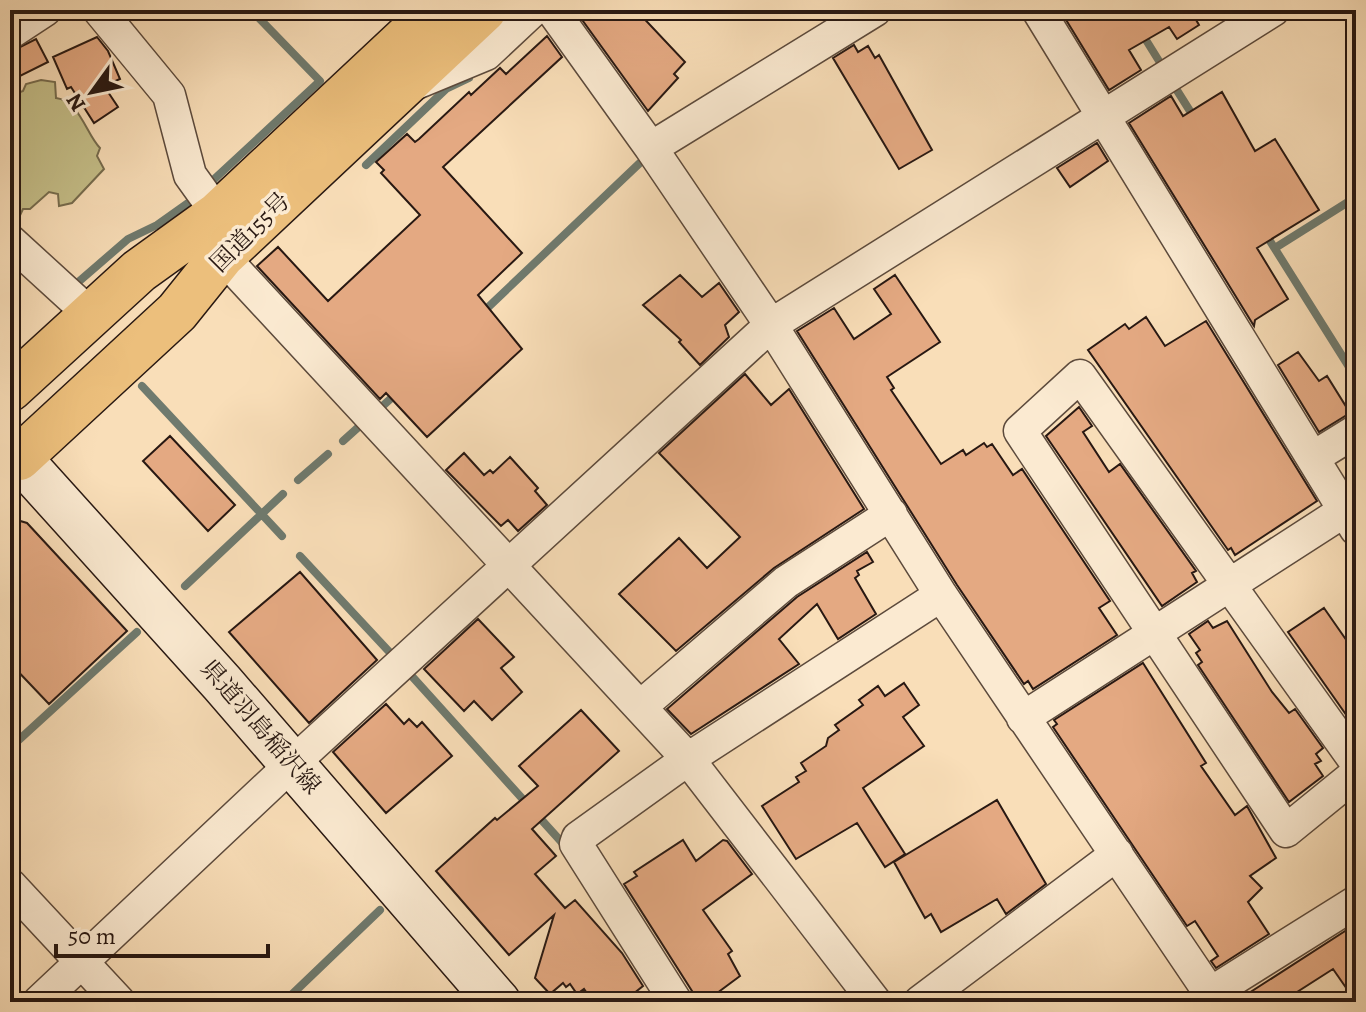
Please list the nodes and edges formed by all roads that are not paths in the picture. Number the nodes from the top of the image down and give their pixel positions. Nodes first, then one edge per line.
1 (45, 10) edge
2 (99, 10) edge
3 (414, 10) edge
4 (436, 10) edge
5 (484, 10) edge
6 (533, 10) edge
7 (552, 10) edge
8 (875, 10) edge
9 (1038, 10) edge
10 (1273, 10) edge
11 (10, 33) edge
12 (398, 68) junction
13 (1103, 116) junction
14 (651, 148) junction
15 (220, 235) junction
16 (10, 241) edge
17 (91, 315) junction
18 (771, 325) junction
19 (10, 389) edge
20 (1356, 431) edge
21 (12, 453) edge
22 (1314, 457) junction
23 (891, 514) junction
24 (1350, 520) edge
25 (510, 566) junction
26 (1229, 582) junction
27 (941, 595) junction
28 (1153, 634) junction
29 (640, 707) junction
30 (1023, 718) junction
31 (688, 759) junction
32 (1356, 762) edge
33 (293, 763) junction
34 (1356, 774) edge
35 (1117, 854) junction
36 (10, 885) edge
37 (1356, 902) edge
38 (83, 962) junction
39 (1213, 998) edge
40 (39, 1002) edge
41 (119, 1002) edge
42 (498, 1002) edge
43 (676, 1002) edge
44 (875, 1002) edge
45 (920, 1002) edge

1 - 11 street
2 - 15 street
3 - 12 street
4 - 12 highway, 国道155号
5 - 12 highway, 国道155号
6 - 12 street
7 - 14 street
8 - 14 street
9 - 13 street
10 - 13 street
12 - 15 highway, 国道155号
13 - 18 street
13 - 22 street
14 - 18 street
15 - 17 highway, 国道155号
15 - 21 highway, 国道155号
15 - 25 street
16 - 17 street
17 - 19 highway, 国道155号
18 - 23 street
18 - 25 street
20 - 22 street
21 - 33 main road, 県道羽島稲沢線
22 - 24 street
23 - 27 street
23 - 29 street
24 - 26 street
25 - 29 street
25 - 33 street
26 - 28 street
26 - 28 street
26 - 32 street
27 - 30 street
27 - 31 street
28 - 30 street
28 - 34 street
29 - 31 street
30 - 35 street
31 - 43 street
31 - 44 street
33 - 38 street
33 - 42 main road, 県道羽島稲沢線
35 - 39 street
35 - 45 street
36 - 38 street
37 - 39 street
38 - 40 street
38 - 41 street

